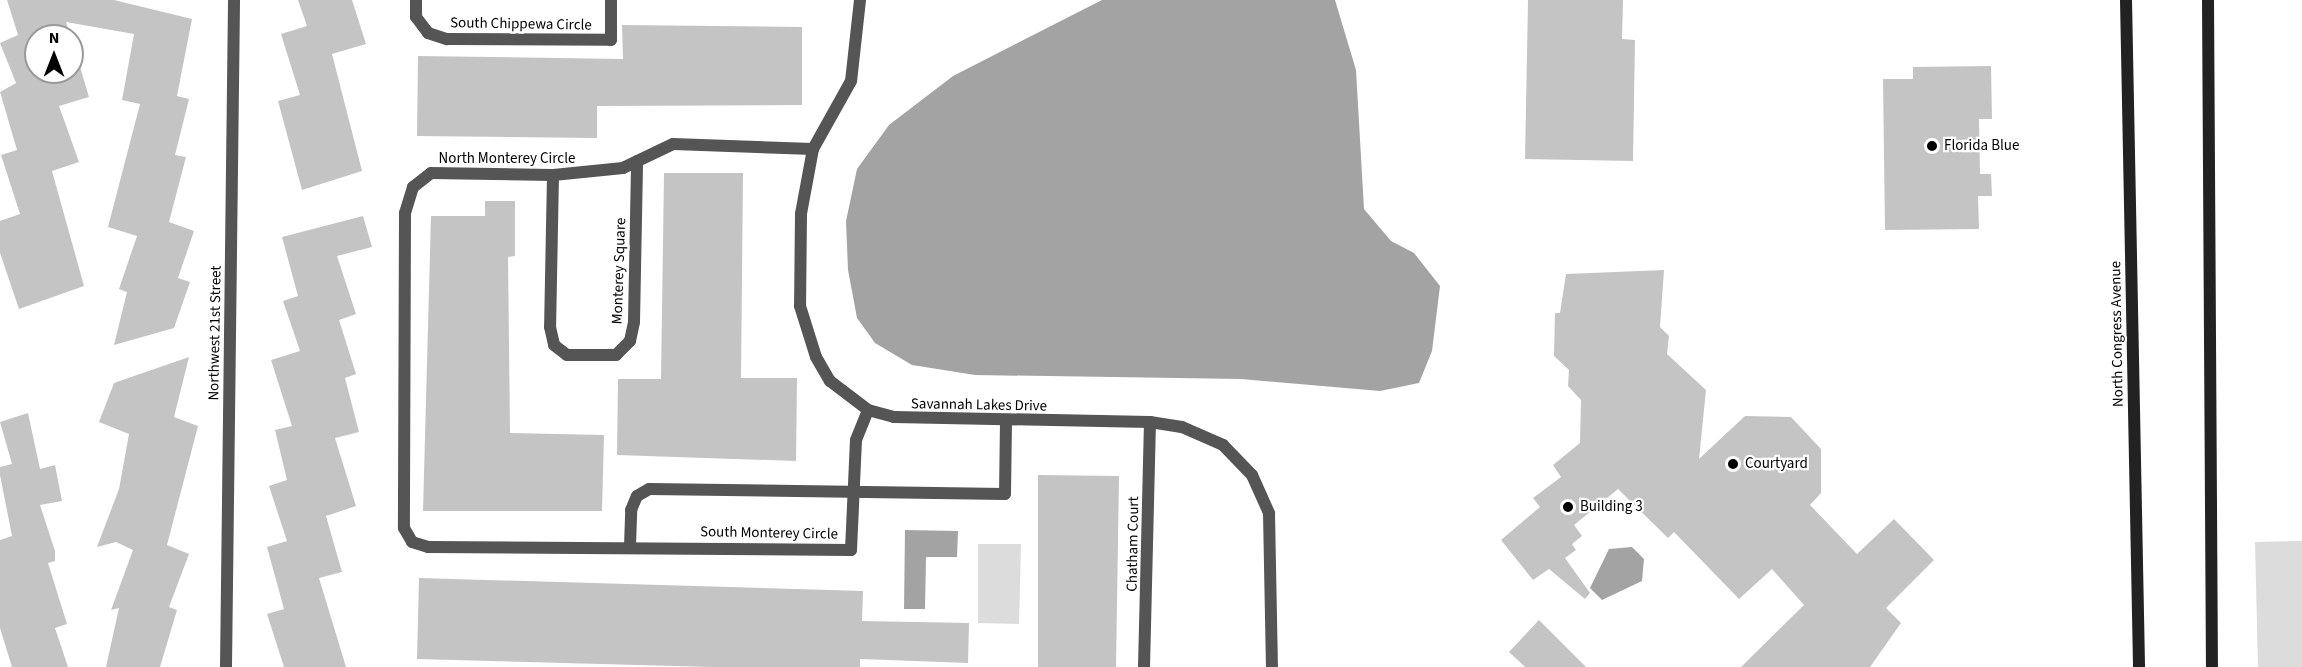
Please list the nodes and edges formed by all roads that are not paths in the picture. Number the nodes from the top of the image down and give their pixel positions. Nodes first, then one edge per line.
1 (234, 0) edge
2 (416, 0) edge
3 (611, 0) edge
4 (860, 0) edge
5 (2126, 0) edge
6 (2208, 0) edge
7 (813, 149) junction
8 (637, 161) junction
9 (553, 174) junction
10 (868, 410) junction
11 (1006, 420) junction
12 (1150, 422) junction
13 (854, 494) junction
14 (412, 542) joint
15 (630, 546) junction
16 (2139, 652) junction
17 (226, 667) edge
18 (1144, 667) edge
19 (1272, 667) edge
20 (2139, 667) edge
21 (2149, 667) edge
22 (2212, 667) edge

1 - 17 street, Northwest 21st Street
2 - 3 street, South Chippewa Circle
4 - 7 street, Savannah Lakes Drive
5 - 16 main road, North Congress Avenue
6 - 22 main road
7 - 8 street, North Monterey Circle
7 - 10 street, Savannah Lakes Drive
8 - 9 street, North Monterey Circle
8 - 9 street, Monterey Square
9 - 14 street, North Monterey Circle
10 - 11 street, Savannah Lakes Drive
10 - 13 street, South Monterey Circle
11 - 12 street, Savannah Lakes Drive
11 - 13 street
12 - 18 street, Chatham Court
12 - 19 street, Savannah Lakes Drive
13 - 15 street
13 - 15 street, South Monterey Circle
14 - 15 street, South Monterey Circle
16 - 20 main road, North Congress Avenue
16 - 21 main road

